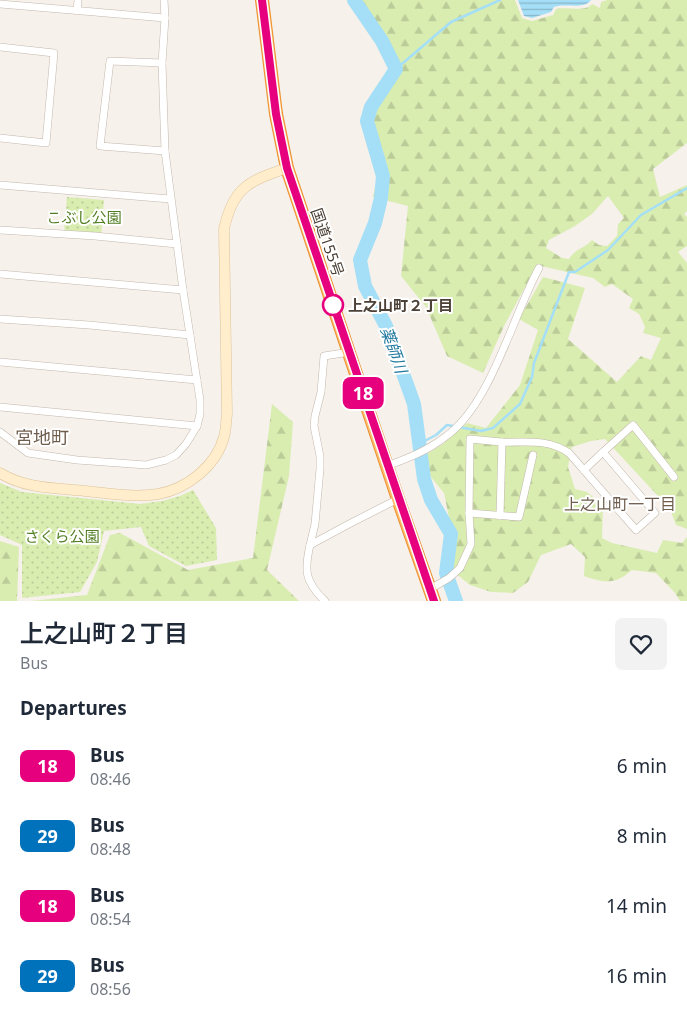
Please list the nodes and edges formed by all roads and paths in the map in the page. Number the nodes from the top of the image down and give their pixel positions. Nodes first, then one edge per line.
1 (78, 0) edge
2 (164, 0) edge
3 (262, 0) edge
4 (0, 4) edge
5 (77, 11) junction
6 (165, 18) junction
7 (0, 47) edge
8 (162, 63) junction
9 (0, 138) edge
10 (165, 152) junction
11 (287, 168) junction
12 (0, 186) edge
13 (170, 200) junction
14 (0, 230) edge
15 (177, 244) junction
16 (539, 268) dead end
17 (0, 274) edge
18 (183, 290) junction
19 (0, 319) edge
20 (190, 335) junction
21 (350, 352) junction
22 (0, 362) edge
23 (197, 380) junction
24 (0, 407) edge
25 (197, 426) junction
26 (0, 432) edge
27 (502, 442) junction
28 (603, 452) junction
29 (533, 455) dead end
30 (387, 466) junction
31 (584, 470) junction
32 (0, 473) edge
33 (674, 477) dead end
34 (398, 499) junction
35 (469, 513) junction
36 (500, 516) junction
37 (310, 545) junction
38 (432, 595) edge
39 (325, 601) edge

1 - 5 street
2 - 6 street
3 - 11 highway, 国道155号
4 - 5 street
5 - 6 street
6 - 8 street
7 - 9 street
8 - 10 street
8 - 10 street
10 - 13 street
11 - 21 highway, 国道155号
11 - 32 street
12 - 13 street
13 - 15 street
14 - 15 street
15 - 18 street
16 - 30 street
17 - 18 street
18 - 20 street
19 - 20 street
20 - 23 street
21 - 30 highway, 国道155号
21 - 37 street
22 - 23 street
23 - 25 street
24 - 25 street
25 - 26 street
27 - 31 street
27 - 35 street
27 - 36 street
28 - 31 street
28 - 31 street
28 - 33 street
29 - 36 street
30 - 34 highway, 国道155号
34 - 37 street
34 - 38 highway, 国道155号
35 - 36 street
35 - 38 street
37 - 39 street

